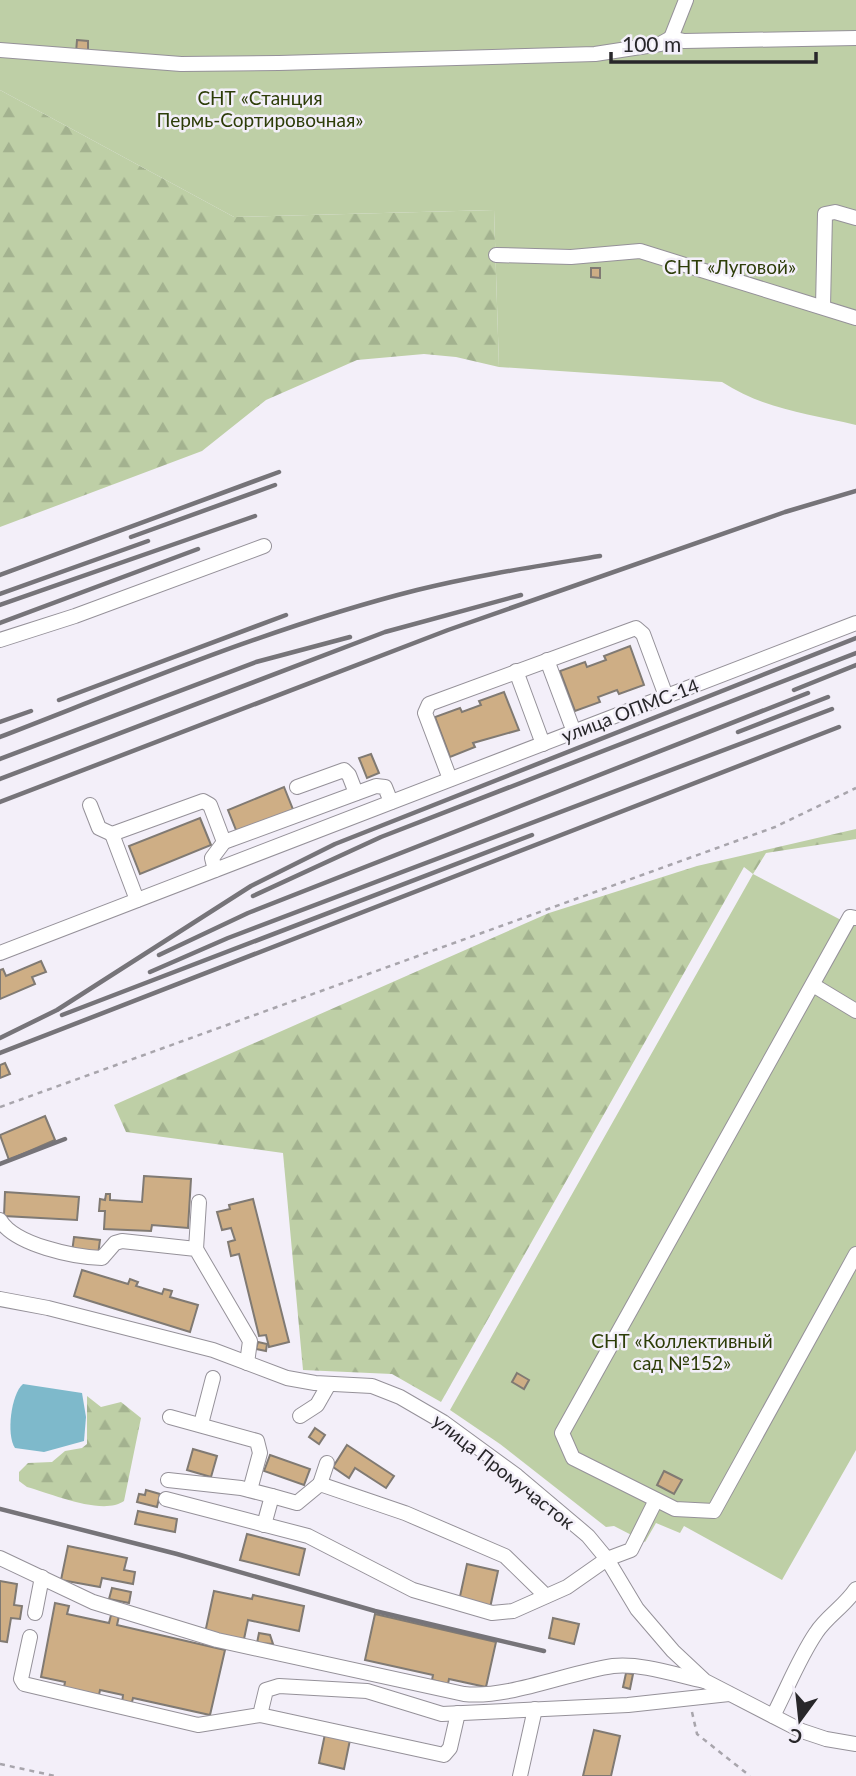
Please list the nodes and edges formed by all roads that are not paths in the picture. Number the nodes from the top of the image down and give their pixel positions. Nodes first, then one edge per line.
1 (686, 0) edge
2 (671, 38) junction
3 (856, 38) edge
4 (0, 50) edge
5 (856, 218) edge
6 (496, 255) dead end
7 (823, 307) junction
8 (856, 318) edge
9 (264, 546) dead end
10 (856, 623) edge
11 (0, 640) edge
12 (547, 660) junction
13 (516, 671) junction
14 (666, 696) junction
15 (574, 732) junction
16 (543, 744) junction
17 (450, 779) junction
18 (297, 787) dead end
19 (356, 793) junction
20 (398, 799) junction
21 (90, 805) dead end
22 (112, 834) junction
23 (224, 842) junction
24 (215, 870) junction
25 (137, 900) junction
26 (856, 918) edge
27 (0, 953) edge
28 (813, 985) junction
29 (856, 1011) edge
30 (199, 1202) dead end
31 (0, 1220) edge
32 (196, 1249) junction
33 (856, 1254) edge
34 (0, 1299) edge
35 (247, 1363) junction
36 (213, 1378) dead end
37 (329, 1384) junction
38 (300, 1416) dead end
39 (170, 1417) dead end
40 (201, 1424) junction
41 (327, 1463) dead end
42 (168, 1480) dead end
43 (320, 1484) junction
44 (250, 1490) junction
45 (272, 1496) junction
46 (166, 1499) dead end
47 (656, 1500) junction
48 (264, 1525) junction
49 (0, 1558) edge
50 (607, 1559) junction
51 (42, 1577) junction
52 (856, 1589) edge
53 (546, 1596) junction
54 (35, 1613) dead end
55 (30, 1637) dead end
56 (705, 1681) junction
57 (729, 1694) junction
58 (535, 1709) junction
59 (458, 1713) junction
60 (260, 1715) junction
61 (773, 1716) junction
62 (856, 1744) edge
63 (520, 1776) edge

1 - 2 street
2 - 3 street
2 - 4 street
5 - 7 street
6 - 7 street
7 - 8 street
9 - 11 street
10 - 14 street, улица ОПМС-14
12 - 13 street
12 - 14 street
12 - 15 street
13 - 16 street
13 - 17 street
14 - 15 street, улица ОПМС-14
15 - 16 street, улица ОПМС-14
16 - 17 street, улица ОПМС-14
17 - 20 street, улица ОПМС-14
18 - 19 street
19 - 20 street
19 - 23 street
20 - 24 street, улица ОПМС-14
21 - 22 street
22 - 23 street
22 - 25 street
23 - 24 street
24 - 25 street, улица ОПМС-14
25 - 27 street, улица ОПМС-14
26 - 28 street
28 - 29 street
28 - 47 street
30 - 32 street
31 - 32 street
32 - 35 street
33 - 47 street
34 - 35 street, улица Промучасток
35 - 37 street, улица Промучасток
36 - 40 street
37 - 38 street
37 - 50 street, улица Промучасток
39 - 40 street
40 - 44 street
41 - 43 street
42 - 44 street
43 - 45 street
43 - 53 street
44 - 45 street
45 - 48 street
46 - 48 street
47 - 50 street
48 - 53 street
49 - 51 street
50 - 53 street
50 - 56 street, улица Промучасток
51 - 54 street
51 - 56 street
52 - 61 street
55 - 60 street
56 - 57 street, улица Промучасток
57 - 58 street
57 - 61 street, улица Промучасток
58 - 59 street
58 - 63 street
59 - 60 street
59 - 60 street
61 - 62 street, улица Промучасток

